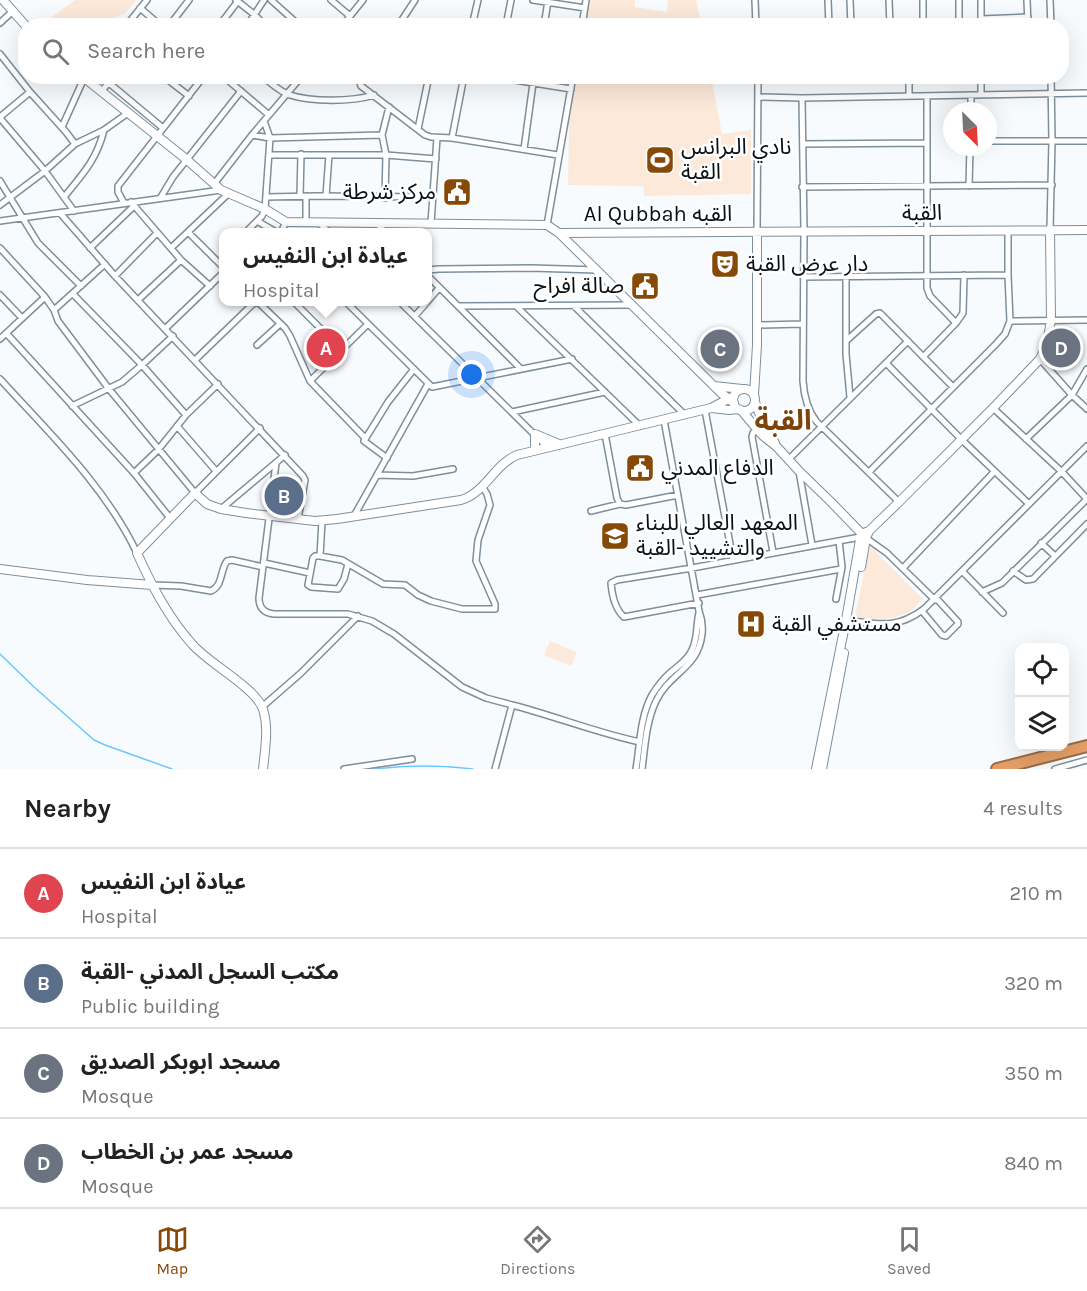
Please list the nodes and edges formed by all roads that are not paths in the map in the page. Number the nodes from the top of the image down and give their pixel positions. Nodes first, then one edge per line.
1 (3, 0) edge
2 (147, 0) edge
3 (189, 0) edge
4 (264, 0) edge
5 (271, 0) edge
6 (331, 0) edge
7 (363, 0) edge
8 (415, 0) edge
9 (478, 0) edge
10 (511, 0) edge
11 (533, 0) edge
12 (586, 0) edge
13 (755, 0) edge
14 (828, 0) edge
15 (850, 0) edge
16 (889, 0) edge
17 (923, 0) edge
18 (959, 0) edge
19 (981, 0) edge
20 (1027, 0) edge
21 (1050, 0) edge
22 (237, 1) edge
23 (548, 1) edge
24 (140, 8) junction
25 (585, 8) junction
26 (14, 11) junction
27 (255, 15) junction
28 (350, 16) joint
29 (1028, 17) joint
30 (20, 18) edge
31 (132, 18) edge
32 (151, 18) edge
33 (175, 18) edge
34 (225, 18) edge
35 (253, 18) edge
36 (258, 18) edge
37 (291, 18) edge
38 (403, 18) edge
39 (474, 18) edge
40 (508, 18) edge
41 (545, 18) edge
42 (583, 18) edge
43 (756, 18) edge
44 (829, 18) edge
45 (851, 18) edge
46 (890, 18) edge
47 (923, 18) edge
48 (959, 18) edge
49 (981, 18) edge
50 (1019, 18) edge
51 (1051, 18) edge
52 (0, 23) edge
53 (0, 54) edge
54 (18, 77) edge
55 (23, 84) edge
56 (81, 84) edge
57 (92, 84) edge
58 (108, 84) edge
59 (110, 84) edge
60 (173, 84) edge
61 (198, 84) edge
62 (233, 84) edge
63 (273, 84) edge
64 (295, 84) edge
65 (360, 84) edge
66 (427, 84) edge
67 (463, 84) edge
68 (533, 84) edge
69 (550, 84) edge
70 (572, 84) edge
71 (758, 84) edge
72 (909, 84) edge
73 (981, 84) edge
74 (1051, 84) edge
75 (571, 89) junction
76 (241, 91) junction
77 (101, 92) junction
78 (30, 93) junction
79 (1087, 93) edge
80 (287, 94) junction
81 (1051, 94) junction
82 (374, 95) junction
83 (971, 95) junction
84 (981, 95) junction
85 (189, 96) junction
86 (909, 96) junction
87 (927, 96) junction
88 (758, 97) junction
89 (802, 98) junction
90 (971, 102) edge
91 (388, 107) junction
92 (128, 113) junction
93 (269, 115) junction
94 (0, 117) edge
95 (264, 121) junction
96 (62, 127) junction
97 (163, 128) junction
98 (418, 129) junction
99 (104, 130) junction
100 (157, 135) junction
101 (252, 135) junction
102 (382, 135) junction
103 (270, 138) junction
104 (437, 138) junction
105 (452, 138) junction
106 (997, 141) edge
107 (1052, 141) junction
108 (1087, 141) edge
109 (927, 143) junction
110 (75, 144) junction
111 (803, 144) junction
112 (524, 149) junction
113 (301, 154) junction
114 (269, 155) junction
115 (329, 155) junction
116 (386, 155) junction
117 (558, 155) junction
118 (970, 156) edge
119 (186, 159) junction
120 (436, 159) junction
121 (45, 171) junction
122 (0, 181) edge
123 (214, 184) junction
124 (927, 185) junction
125 (1052, 185) junction
126 (969, 186) junction
127 (802, 187) junction
128 (225, 191) junction
129 (303, 196) junction
130 (326, 196) junction
131 (10, 197) junction
132 (64, 197) junction
133 (161, 197) junction
134 (266, 197) junction
135 (433, 197) junction
136 (385, 198) junction
137 (124, 203) junction
138 (132, 204) junction
139 (0, 205) edge
140 (265, 209) junction
141 (74, 211) junction
142 (60, 213) junction
143 (23, 218) junction
144 (0, 220) edge
145 (257, 221) junction
146 (286, 222) junction
147 (306, 223) junction
148 (319, 223) junction
149 (376, 223) junction
150 (431, 223) junction
151 (547, 225) junction
152 (250, 228) edge
153 (269, 228) edge
154 (283, 228) edge
155 (325, 228) edge
156 (382, 228) edge
157 (1050, 229) junction
158 (927, 230) junction
159 (1008, 230) junction
160 (1087, 230) edge
161 (804, 231) junction
162 (188, 232) junction
163 (757, 232) junction
164 (157, 233) junction
165 (559, 233) junction
166 (0, 248) edge
167 (90, 248) junction
168 (171, 248) junction
169 (182, 260) junction
170 (218, 262) edge
171 (105, 264) junction
172 (432, 270) edge
173 (597, 270) junction
174 (1008, 274) junction
175 (927, 275) junction
176 (964, 275) junction
177 (116, 276) junction
178 (219, 276) edge
179 (846, 276) junction
180 (803, 277) junction
181 (432, 280) edge
182 (81, 286) junction
183 (210, 286) junction
184 (439, 288) junction
185 (74, 294) junction
186 (0, 295) edge
187 (432, 296) edge
188 (45, 297) junction
189 (138, 300) junction
190 (633, 305) junction
191 (253, 306) edge
192 (261, 306) edge
193 (298, 306) edge
194 (404, 306) edge
195 (424, 306) edge
196 (459, 306) junction
197 (516, 306) junction
198 (351, 307) edge
199 (575, 307) junction
200 (54, 310) junction
201 (415, 316) junction
202 (22, 318) junction
203 (1051, 320) junction
204 (1087, 320) edge
205 (1010, 321) junction
206 (957, 323) junction
207 (280, 324) junction
208 (368, 324) junction
209 (803, 324) junction
210 (757, 325) junction
211 (166, 328) junction
212 (7, 334) junction
213 (173, 336) junction
214 (0, 339) edge
215 (846, 341) junction
216 (908, 341) junction
217 (257, 345) dead end
218 (342, 350) junction
219 (923, 357) junction
220 (572, 359) junction
221 (1040, 359) junction
222 (195, 360) junction
223 (886, 363) junction
224 (142, 365) junction
225 (414, 369) junction
226 (521, 369) junction
227 (1087, 369) edge
228 (477, 378) junction
229 (0, 379) edge
230 (310, 381) junction
231 (218, 384) junction
232 (428, 384) junction
233 (714, 386) junction
234 (953, 387) junction
235 (109, 389) junction
236 (742, 389) junction
237 (605, 392) junction
238 (1072, 395) junction
239 (850, 397) junction
240 (755, 399) junction
241 (735, 404) junction
242 (72, 406) junction
243 (993, 408) junction
244 (708, 409) junction
245 (932, 409) junction
246 (1087, 409) edge
247 (512, 412) junction
248 (685, 415) junction
249 (186, 416) junction
250 (664, 420) junction
251 (763, 423) junction
252 (177, 426) junction
253 (640, 426) junction
254 (821, 426) junction
255 (260, 428) junction
256 (757, 429) junction
257 (535, 434) junction
258 (605, 434) junction
259 (365, 438) junction
260 (1026, 439) junction
261 (962, 440) junction
262 (558, 444) junction
263 (547, 447) junction
264 (777, 447) junction
265 (1086, 449) edge
266 (158, 450) junction
267 (536, 450) junction
268 (285, 455) junction
269 (387, 458) junction
270 (788, 459) junction
271 (276, 463) junction
272 (453, 469) dead end
273 (216, 471) junction
274 (798, 471) junction
275 (868, 472) junction
276 (994, 472) junction
277 (1062, 472) junction
278 (134, 473) junction
279 (377, 475) junction
280 (482, 486) junction
281 (195, 493) junction
282 (678, 495) junction
283 (1087, 499) edge
284 (899, 502) junction
285 (620, 504) junction
286 (1029, 504) junction
287 (221, 509) junction
288 (591, 511) dead end
289 (270, 516) junction
290 (354, 516) junction
291 (170, 518) junction
292 (298, 519) junction
293 (322, 521) junction
294 (1087, 524) edge
295 (864, 535) junction
296 (839, 541) junction
297 (1041, 543) junction
298 (812, 545) junction
299 (773, 552) junction
300 (137, 553) junction
301 (320, 556) junction
302 (1055, 556) junction
303 (733, 560) junction
304 (348, 564) junction
305 (264, 565) junction
306 (692, 568) junction
307 (841, 568) junction
308 (903, 568) junction
309 (0, 569) edge
310 (962, 571) junction
311 (1013, 571) junction
312 (310, 573) junction
313 (152, 585) junction
314 (982, 592) junction
315 (697, 595) junction
316 (836, 599) dead end
317 (936, 599) junction
318 (699, 603) junction
319 (921, 611) junction
320 (1003, 613) dead end
321 (358, 616) junction
322 (848, 620) junction
323 (512, 705) junction
324 (262, 706) junction
325 (646, 720) junction
326 (640, 742) junction
327 (1087, 746) edge
328 (412, 759) dead end
329 (1087, 760) edge
330 (1014, 767) edge
331 (262, 769) edge
332 (344, 769) edge
333 (495, 769) edge
334 (636, 769) edge
335 (642, 769) edge
336 (816, 769) edge
337 (822, 769) edge
338 (997, 769) edge
339 (1055, 769) edge

1 - 26 street
2 - 24 street
3 - 33 street
4 - 27 street
5 - 37 street
6 - 28 street
7 - 28 street
8 - 38 street
9 - 39 street
10 - 40 street
11 - 23 street
12 - 25 street
13 - 43 street
14 - 44 street
15 - 45 street
16 - 46 street
17 - 47 street
18 - 48 street
19 - 49 street
20 - 29 street
21 - 51 street
22 - 27 street
22 - 34 street
23 - 25 street
23 - 41 street
24 - 31 street
24 - 32 street
25 - 42 street
26 - 30 street
26 - 52 street
27 - 35 street
27 - 36 street
29 - 50 street
53 - 54 street
55 - 78 street
56 - 96 street
57 - 77 street
58 - 77 street
59 - 97 street
60 - 85 street
61 - 85 street
62 - 76 street
63 - 80 street
64 - 80 street
65 - 82 street
66 - 98 street
67 - 105 street
68 - 112 street
69 - 75 street
70 - 75 street
71 - 88 street
72 - 86 street
73 - 84 street
74 - 81 street
75 - 117 street
76 - 93 street
76 - 119 street
77 - 92 street
78 - 94 street
78 - 96 street
79 - 81 street
80 - 82 street
80 - 93 street
81 - 84 street
81 - 107 street
82 - 91 street
83 - 84 street
83 - 87 street
83 - 90 street
85 - 97 street
86 - 87 street
86 - 89 street
87 - 109 street
88 - 89 street
88 - 163 street
89 - 111 street
91 - 98 street
91 - 102 street
92 - 99 street
92 - 100 street
93 - 95 street
94 - 121 street
95 - 101 street
95 - 103 street
96 - 110 street
97 - 100 street
98 - 104 street
99 - 110 street
99 - 132 street
100 - 119 street
100 - 137 street
101 - 103 street
101 - 123 street
102 - 103 street
102 - 116 street
103 - 114 street
104 - 105 street
104 - 120 street
105 - 112 street
106 - 107 street
107 - 108 street
107 - 125 street
109 - 111 street
109 - 124 street
110 - 121 street
111 - 127 street
112 - 117 street
113 - 114 street
113 - 115 street
113 - 129 street
114 - 134 street
115 - 116 street
115 - 130 street
116 - 120 street
116 - 136 street
117 - 151 street
118 - 126 street
119 - 123 street
119 - 133 street
120 - 135 street
121 - 131 street
121 - 132 street
122 - 131 street
123 - 128 street
124 - 126 street
124 - 127 street
124 - 158 street
125 - 126 street
125 - 157 street
127 - 161 street
128 - 133 street
128 - 140 street
128 - 162 street
129 - 130 street
129 - 134 street
129 - 147 street
130 - 136 street
131 - 139 street
131 - 143 street
132 - 141 street
133 - 138 street
134 - 140 street
135 - 136 street
135 - 150 street
137 - 138 street
137 - 141 street
138 - 164 street
138 - 167 street
140 - 145 street
140 - 146 street
141 - 142 street
142 - 143 street
142 - 167 street
143 - 144 street
143 - 182 street
145 - 152 street
145 - 153 street
146 - 147 street
146 - 154 street
147 - 148 street
148 - 149 street
148 - 155 street
149 - 150 street
149 - 156 street
150 - 151 street
151 - 165 street
157 - 159 street, القبة
157 - 160 street, القبة
157 - 203 street
158 - 159 street, القبة
158 - 161 street, القبة
158 - 175 street
159 - 174 street
161 - 163 street, القبة
161 - 180 street
162 - 168 street
162 - 170 street
163 - 165 street, Al Qubbah القبه
163 - 210 street
164 - 168 street
164 - 177 street
165 - 173 street
166 - 188 street
167 - 171 street
168 - 169 street
169 - 183 street
169 - 189 street
171 - 177 street
171 - 182 street
172 - 173 street
173 - 190 street
174 - 176 street
174 - 205 street
175 - 176 street
175 - 179 street
175 - 206 street
176 - 206 street
177 - 189 street
178 - 183 street
179 - 180 street
179 - 215 street
180 - 209 street
181 - 184 street
182 - 185 street
183 - 211 street
184 - 187 street
184 - 196 street
185 - 200 street
185 - 224 street
186 - 202 street
188 - 200 street
188 - 202 street
189 - 211 street
190 - 199 street
190 - 233 street
191 - 222 street
192 - 207 street
193 - 218 street
194 - 201 street
195 - 201 street
196 - 197 street
196 - 226 street
197 - 199 street
197 - 220 street
198 - 208 street
199 - 248 street
200 - 235 street
201 - 228 street
202 - 212 street
203 - 204 street
203 - 205 street
203 - 221 street
205 - 234 street
206 - 219 street
207 - 217 street
207 - 230 street
208 - 218 street
208 - 225 street
209 - 210 street
209 - 254 street
210 - 240 street
211 - 213 street
212 - 214 street
212 - 242 street
213 - 222 street
213 - 224 street
215 - 216 street
215 - 239 street
216 - 219 street
216 - 223 street
218 - 230 street
219 - 234 street
220 - 226 street
220 - 237 street
221 - 238 street
221 - 243 street
222 - 231 street
223 - 239 street
223 - 245 street
224 - 235 street
224 - 249 street
225 - 232 street
225 - 259 street
226 - 228 street
227 - 238 street
228 - 232 street
228 - 247 street
229 - 300 street
230 - 259 street
231 - 249 street
231 - 255 street
232 - 269 street
233 - 236 street
233 - 241 street
234 - 245 street
235 - 242 street
235 - 266 street
236 - 240 street
236 - 241 street
237 - 247 street
237 - 253 street
238 - 246 street
238 - 260 street
239 - 254 street
240 - 241 street
240 - 251 street
241 - 244 street
241 - 244 street
241 - 256 street
242 - 278 street
243 - 260 street
243 - 261 street
244 - 248 street
244 - 303 street
245 - 261 street
245 - 275 street
247 - 257 street
248 - 250 street
249 - 252 street
250 - 253 street
250 - 282 street
251 - 256 street
251 - 264 street
252 - 266 street
252 - 273 street
253 - 258 street
254 - 270 street
254 - 275 street
255 - 268 street
255 - 273 street
256 - 264 street
256 - 299 street
257 - 262 street
257 - 263 street
257 - 267 street
258 - 262 street
258 - 285 street
259 - 269 street
260 - 277 street
261 - 276 street
261 - 284 street
262 - 263 street
263 - 267 street
264 - 270 street
265 - 277 street
266 - 278 street
266 - 281 street
267 - 280 street
268 - 271 street
268 - 292 street
269 - 279 street
270 - 274 street
271 - 287 street
271 - 289 street
272 - 279 street
273 - 281 street
274 - 295 street
274 - 298 street
275 - 284 street
276 - 286 street
276 - 308 street
277 - 283 street
277 - 286 street
278 - 291 street
279 - 290 street
280 - 290 street
280 - 304 street
281 - 287 street
281 - 291 street
282 - 285 street
282 - 306 street
283 - 297 street
284 - 295 street
285 - 288 street
286 - 310 street
287 - 289 street
289 - 292 street
289 - 305 street
290 - 293 street
291 - 300 street
292 - 293 street
293 - 301 street
294 - 302 street
295 - 296 street
295 - 308 street
295 - 322 street
296 - 298 street
296 - 307 street
297 - 302 street
297 - 311 street
298 - 299 street
299 - 303 street
300 - 313 street
301 - 304 street
301 - 312 street
302 - 311 street
303 - 306 street
304 - 312 street
305 - 312 street
305 - 313 street
305 - 321 street
306 - 315 street
306 - 318 street
307 - 315 street
307 - 316 street
308 - 317 street
309 - 313 street
310 - 314 street
310 - 317 street
311 - 314 street
313 - 324 street
314 - 320 street
315 - 318 street
317 - 319 street
317 - 319 street
318 - 325 street
319 - 322 street
321 - 323 street
321 - 324 street
322 - 336 street
322 - 337 street
323 - 326 street
323 - 333 street
324 - 331 street
325 - 326 street
325 - 335 street
326 - 334 street
327 - 330 highway
328 - 332 street
329 - 339 street
330 - 338 highway

